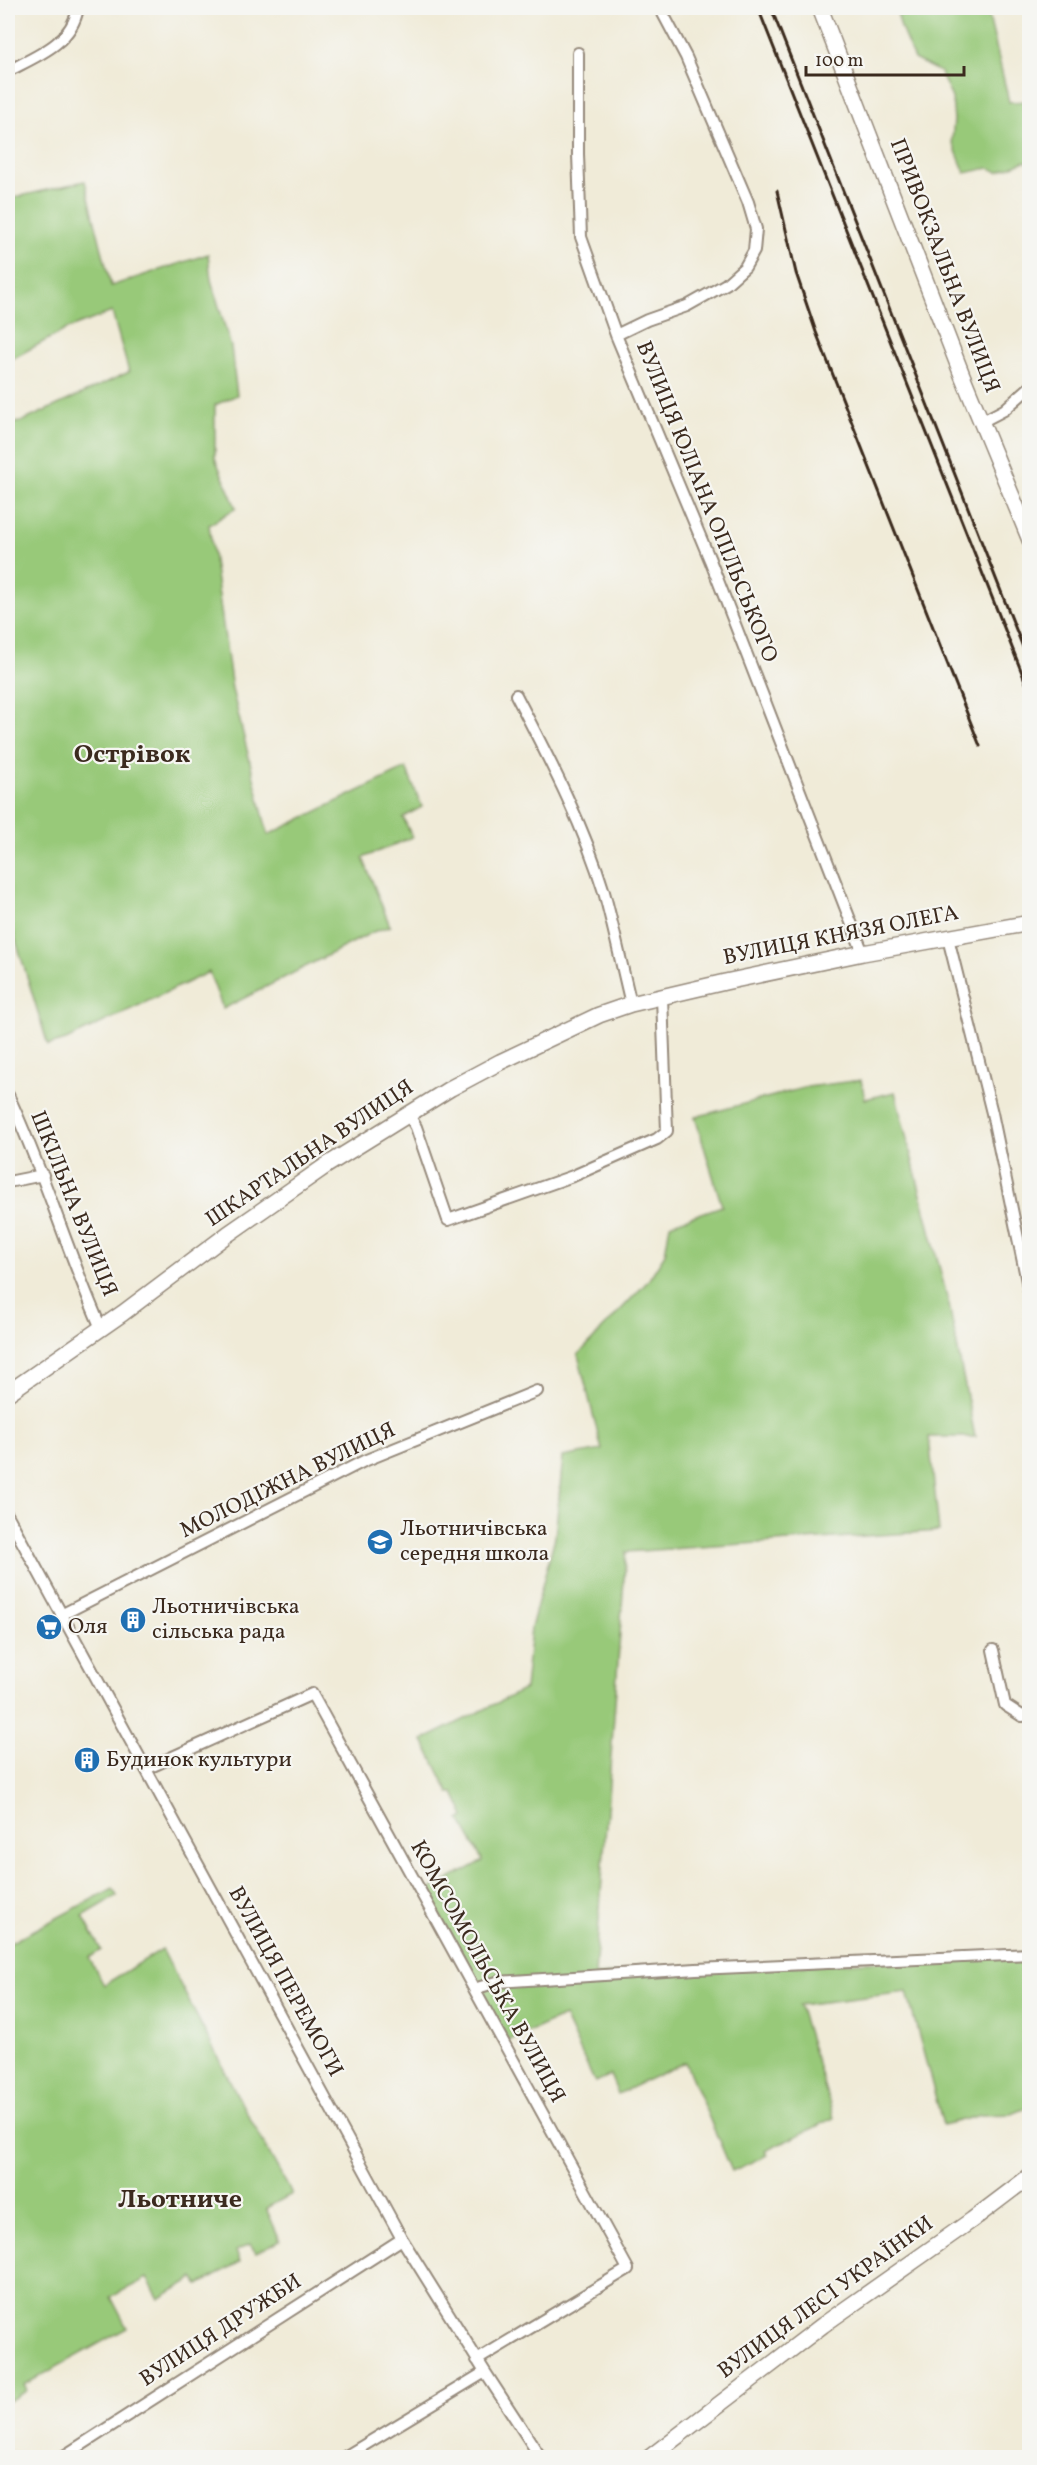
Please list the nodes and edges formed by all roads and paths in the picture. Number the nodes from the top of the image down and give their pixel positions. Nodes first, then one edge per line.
1 (78, 8) edge
2 (660, 8) edge
3 (820, 8) edge
4 (578, 53) dead end
5 (8, 71) edge
6 (616, 335) junction
7 (1029, 387) edge
8 (981, 422) junction
9 (1029, 540) edge
10 (516, 694) dead end
11 (1029, 923) edge
12 (948, 938) junction
13 (863, 953) junction
14 (662, 997) junction
15 (631, 1004) junction
16 (8, 1095) edge
17 (409, 1115) junction
18 (43, 1175) junction
19 (8, 1182) edge
20 (1029, 1296) edge
21 (101, 1328) junction
22 (537, 1391) dead end
23 (8, 1393) edge
24 (8, 1516) edge
25 (62, 1615) junction
26 (993, 1650) dead end
27 (1029, 1715) edge
28 (146, 1769) junction
29 (1029, 1954) edge
30 (474, 1989) junction
31 (1029, 2176) edge
32 (402, 2239) junction
33 (477, 2360) junction
34 (485, 2372) junction
35 (61, 2457) edge
36 (343, 2457) edge
37 (541, 2457) edge
38 (649, 2457) edge

1 - 5 street
2 - 6 street
3 - 8 street, ПРИВОКЗАЛЬНА ВУЛИЦЯ
4 - 6 street, ВУЛИЦЯ ЮЛІАНА ОПІЛЬСЬКОГО
6 - 13 street, ВУЛИЦЯ ЮЛІАНА ОПІЛЬСЬКОГО
7 - 8 street
8 - 9 street, ПРИВОКЗАЛЬНА ВУЛИЦЯ
10 - 15 street
11 - 12 street, ВУЛИЦЯ КНЯЗЯ ОЛЕГА
12 - 13 street, ВУЛИЦЯ КНЯЗЯ ОЛЕГА
12 - 20 street
13 - 14 street, ВУЛИЦЯ КНЯЗЯ ОЛЕГА
14 - 15 street, ШКАРТАЛЬНА ВУЛИЦЯ
14 - 17 street
15 - 17 street, ШКАРТАЛЬНА ВУЛИЦЯ
16 - 18 street, ШКІЛЬНА ВУЛИЦЯ
17 - 21 street, ШКАРТАЛЬНА ВУЛИЦЯ
18 - 19 street
18 - 21 street, ШКІЛЬНА ВУЛИЦЯ
21 - 23 street, ШКАРТАЛЬНА ВУЛИЦЯ
22 - 25 street, МОЛОДІЖНА ВУЛИЦЯ
24 - 25 street, ВУЛИЦЯ ПЕРЕМОГИ
25 - 28 street, ВУЛИЦЯ ПЕРЕМОГИ
26 - 27 street
28 - 30 street, КОМСОМОЛЬСЬКА ВУЛИЦЯ
28 - 32 street, ВУЛИЦЯ ПЕРЕМОГИ
29 - 30 street
30 - 33 street, КОМСОМОЛЬСЬКА ВУЛИЦЯ
31 - 38 street, ВУЛИЦЯ ЛЕСІ УКРАЇНКИ
32 - 33 street, ВУЛИЦЯ ПЕРЕМОГИ
32 - 35 street, ВУЛИЦЯ ДРУЖБИ
33 - 34 street, ВУЛИЦЯ ПЕРЕМОГИ
34 - 36 street
34 - 37 street, ВУЛИЦЯ ПЕРЕМОГИ

